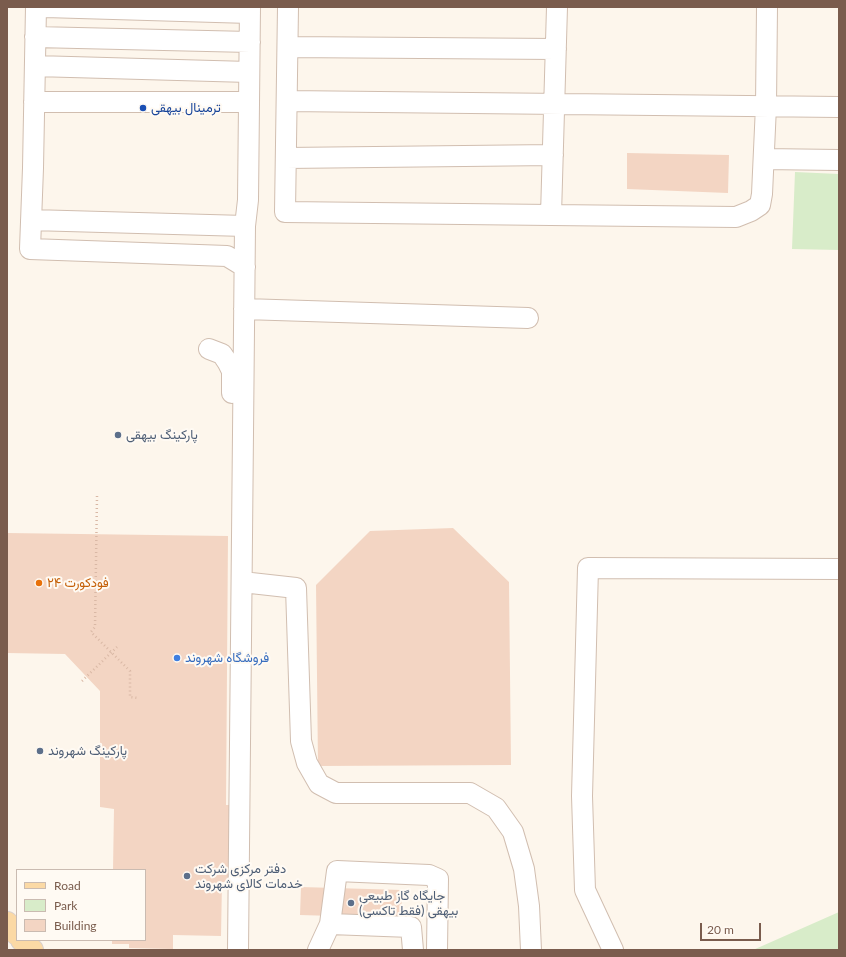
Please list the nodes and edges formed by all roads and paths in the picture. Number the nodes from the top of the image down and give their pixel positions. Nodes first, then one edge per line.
1 (36, 7) edge
2 (45, 7) edge
3 (288, 7) edge
4 (557, 7) edge
5 (767, 7) edge
6 (250, 10) edge
7 (35, 37) junction
8 (250, 42) junction
9 (288, 47) junction
10 (556, 49) junction
11 (35, 66) junction
12 (249, 72) junction
13 (287, 101) junction
14 (34, 102) junction
15 (249, 102) junction
16 (554, 103) junction
17 (766, 106) junction
18 (839, 107) edge
19 (553, 155) junction
20 (286, 158) junction
21 (764, 159) junction
22 (839, 160) edge
23 (551, 215) junction
24 (31, 220) junction
25 (245, 226) junction
26 (245, 267) junction
27 (244, 309) junction
28 (528, 318) dead end
29 (209, 349) dead end
30 (97, 496) dead end
31 (242, 509) junction
32 (839, 569) edge
33 (242, 582) junction
34 (117, 647) dead end
35 (112, 652) junction
36 (82, 682) dead end
37 (138, 698) dead end
38 (7, 923) edge
39 (330, 924) junction
40 (16, 933) edge
41 (23, 941) edge
42 (32, 950) edge
43 (238, 950) edge
44 (318, 950) edge
45 (414, 950) edge
46 (437, 950) edge
47 (531, 950) edge
48 (613, 950) edge

1 - 7 lane
2 - 6 lane
3 - 9 lane
4 - 10 lane
5 - 17 lane
6 - 8 lane
7 - 8 lane
7 - 11 lane
8 - 12 lane
9 - 10 lane
9 - 13 lane
10 - 16 lane
11 - 12 lane
11 - 14 lane
12 - 15 lane
13 - 16 lane
13 - 20 lane
14 - 15 lane
14 - 24 lane
15 - 25 lane
16 - 17 lane
16 - 19 lane
17 - 18 lane
17 - 21 lane
19 - 20 lane
19 - 23 lane
20 - 23 lane
21 - 22 lane
21 - 23 lane
24 - 25 lane
24 - 26 lane
25 - 26 lane
26 - 27 lane
27 - 28 lane
27 - 31 lane
29 - 31 lane
30 - 35 path
31 - 33 lane
32 - 48 lane
33 - 43 lane
33 - 47 lane
34 - 35 path
35 - 36 path
35 - 37 path
38 - 40 main road
39 - 44 lane
39 - 45 lane
39 - 46 lane
41 - 42 main road

